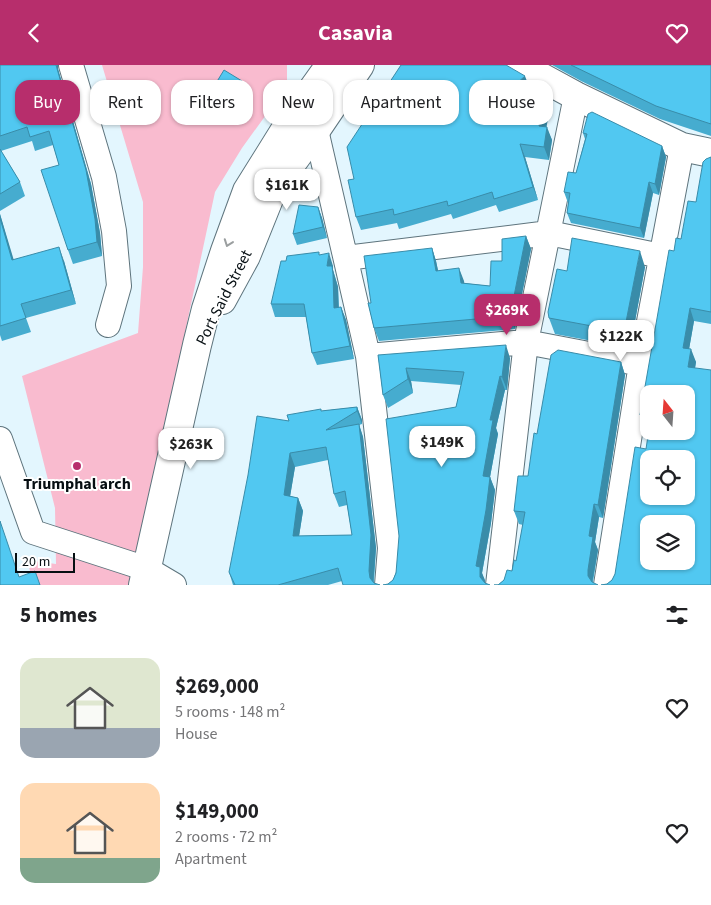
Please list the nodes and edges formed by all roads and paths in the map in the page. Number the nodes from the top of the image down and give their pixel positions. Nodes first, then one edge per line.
1 (71, 65) edge
2 (330, 65) edge
3 (360, 65) edge
4 (519, 65) edge
5 (576, 96) junction
6 (316, 130) junction
7 (682, 147) junction
8 (711, 153) edge
9 (549, 233) junction
10 (661, 256) junction
11 (346, 258) junction
12 (108, 325) dead end
13 (526, 342) junction
14 (197, 345) junction
15 (368, 356) junction
16 (640, 365) junction
17 (0, 439) edge
18 (5, 469) edge
19 (145, 577) edge
20 (174, 585) edge
21 (388, 585) edge
22 (498, 585) edge
23 (606, 585) edge

1 - 12 street
2 -> 14 main road
3 - 6 main road, Port Said Street
4 - 5 main road
5 - 7 main road
5 - 9 street
6 - 11 street
6 - 14 main road, Port Said Street
7 - 8 main road
7 - 10 street
9 - 10 street
9 - 11 street
9 - 13 street
10 - 16 street
11 - 15 street
13 - 15 street
13 - 16 street
13 - 22 street
14 - 19 main road, Port Said Street
15 - 21 street
16 - 23 street
17 - 18 street
18 - 19 street
19 - 20 street

